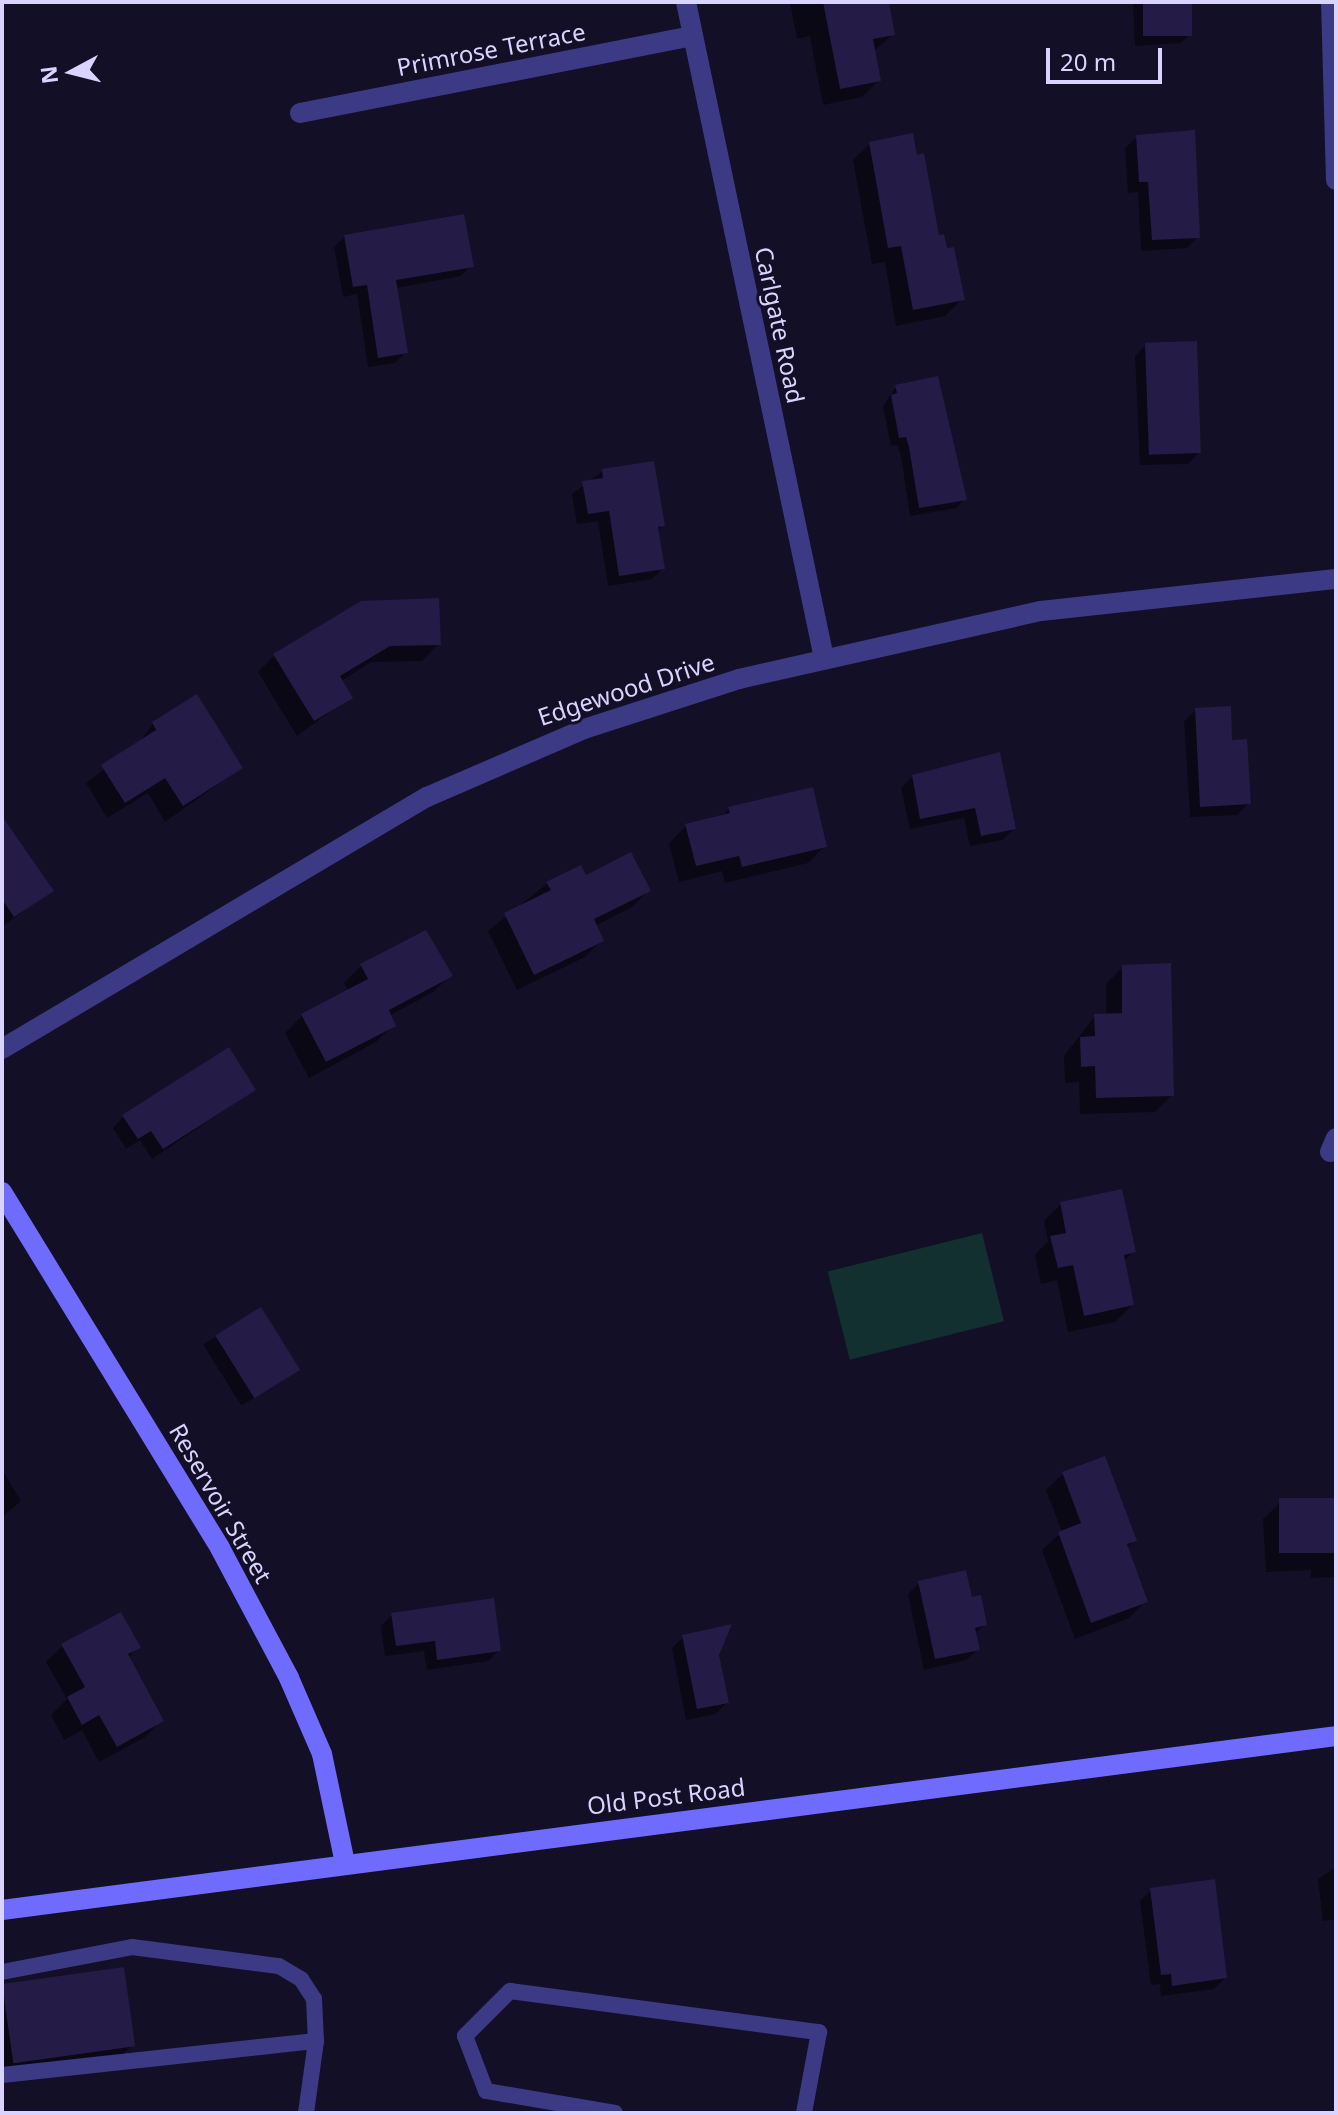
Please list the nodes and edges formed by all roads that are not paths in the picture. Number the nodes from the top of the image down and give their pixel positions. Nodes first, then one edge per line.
1 (686, 2) edge
2 (1331, 2) edge
3 (692, 36) junction
4 (300, 113) dead end
5 (1336, 180) edge
6 (1336, 579) edge
7 (824, 658) junction
8 (2, 1049) edge
9 (2, 1192) edge
10 (1336, 1736) edge
11 (345, 1863) junction
12 (2, 1910) edge
13 (2, 1972) edge
14 (316, 2041) junction
15 (2, 2075) edge
16 (306, 2113) edge
17 (615, 2113) edge
18 (804, 2113) edge

1 - 3 street, Carlgate Road
2 - 5 street
3 - 4 street, Primrose Terrace
3 - 7 street, Carlgate Road
6 - 7 street, Edgewood Drive
7 - 8 street, Edgewood Drive
9 - 11 street, Reservoir Street
10 - 11 street, Old Post Road
11 - 12 street, Old Post Road
13 - 14 lane
14 - 15 lane
14 - 16 lane
17 - 18 lane

